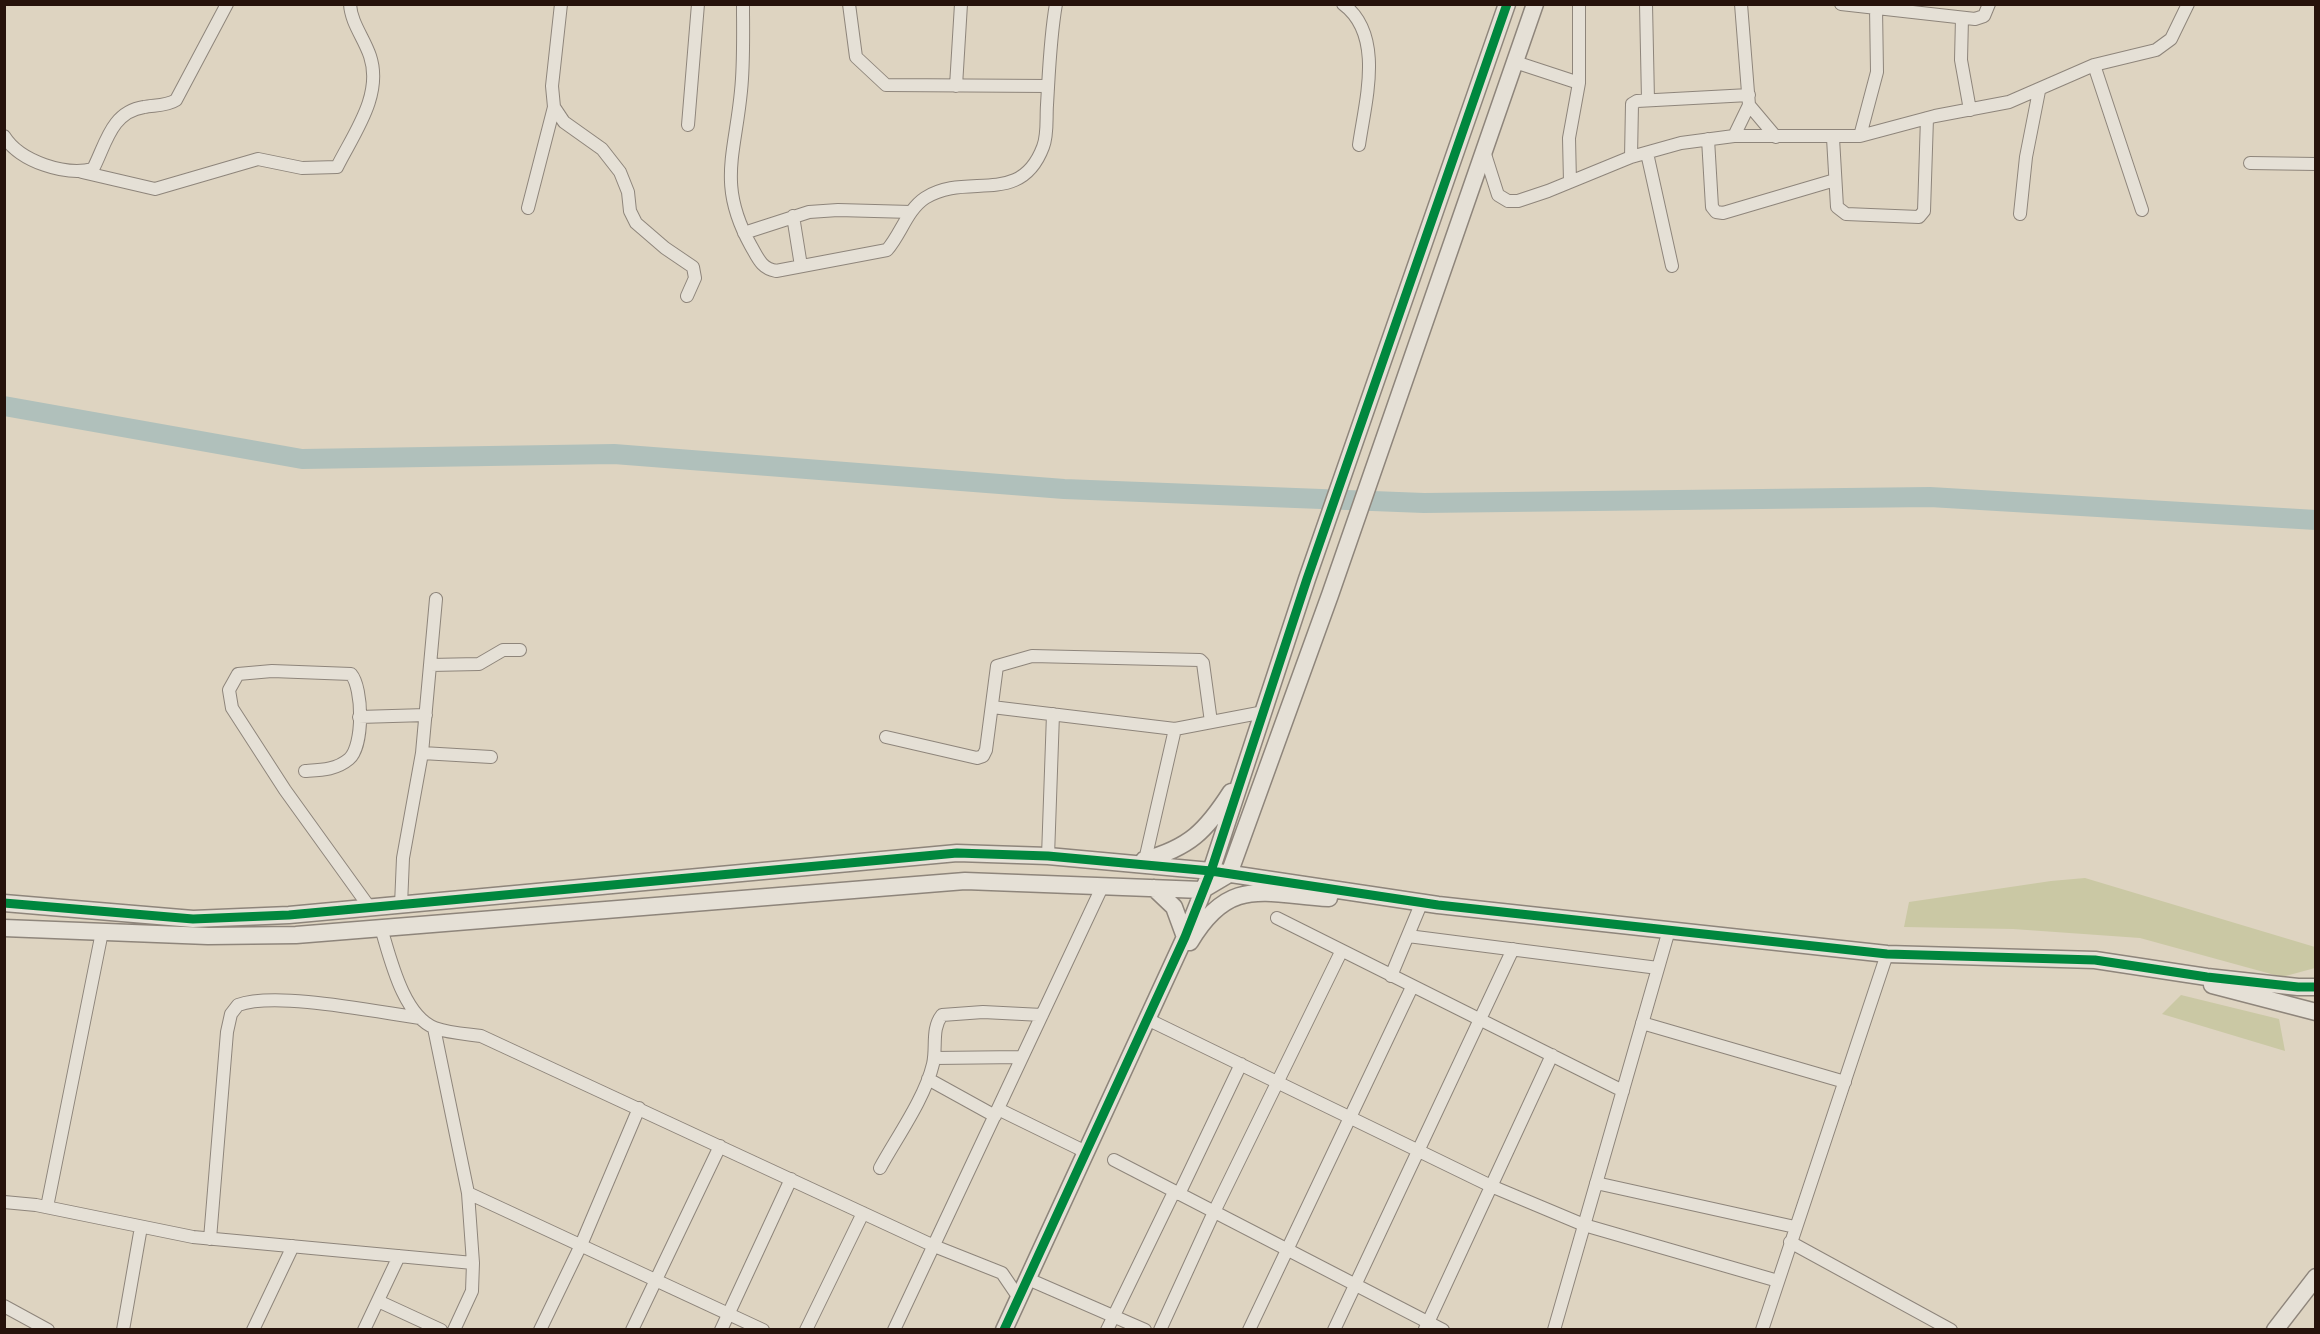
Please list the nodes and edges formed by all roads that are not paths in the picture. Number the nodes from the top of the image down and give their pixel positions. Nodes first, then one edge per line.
1 (227, 4) edge
2 (350, 4) edge
3 (561, 4) edge
4 (698, 4) edge
5 (743, 4) edge
6 (849, 4) edge
7 (961, 4) edge
8 (1056, 4) edge
9 (1343, 4) edge
10 (1507, 4) edge
11 (1535, 4) edge
12 (1579, 4) edge
13 (1646, 4) edge
14 (1741, 4) edge
15 (1841, 4) edge
16 (1989, 4) edge
17 (2188, 4) edge
18 (1876, 8) junction
19 (1918, 9) edge
20 (1962, 18) junction
21 (1515, 62) junction
22 (2094, 65) junction
23 (1579, 82) junction
24 (956, 86) junction
25 (1048, 86) junction
26 (2039, 91) junction
27 (1648, 100) junction
28 (1749, 100) junction
29 (554, 107) junction
30 (1970, 110) junction
31 (1927, 118) junction
32 (688, 125) dead end
33 (4, 136) edge
34 (1734, 136) junction
35 (1776, 136) junction
36 (1860, 136) junction
37 (1833, 138) junction
38 (1708, 139) junction
39 (1359, 145) dead end
40 (1484, 151) junction
41 (1647, 153) junction
42 (1631, 157) junction
43 (2250, 163) dead end
44 (2316, 164) edge
45 (82, 172) junction
46 (1835, 180) junction
47 (1569, 182) junction
48 (528, 208) dead end
49 (2142, 210) dead end
50 (911, 212) junction
51 (2020, 214) dead end
52 (793, 216) junction
53 (744, 233) junction
54 (801, 266) junction
55 (1672, 266) dead end
56 (687, 296) dead end
57 (436, 599) dead end
58 (520, 650) dead end
59 (430, 665) junction
60 (992, 706) junction
61 (1264, 712) junction
62 (426, 714) junction
63 (1053, 714) junction
64 (359, 717) junction
65 (1211, 722) junction
66 (1175, 729) junction
67 (886, 737) dead end
68 (422, 753) junction
69 (491, 757) dead end
70 (1246, 769) junction
71 (305, 771) dead end
72 (1048, 856) junction
73 (1139, 862) junction
74 (1211, 871) junction
75 (1229, 874) junction
76 (1103, 885) junction
77 (1154, 888) junction
78 (1202, 890) junction
79 (4, 903) edge
80 (401, 905) junction
81 (1429, 905) junction
82 (370, 908) junction
83 (1277, 918) dead end
84 (4, 928) edge
85 (381, 928) junction
86 (1669, 930) junction
87 (102, 932) junction
88 (1408, 936) junction
89 (1185, 937) junction
90 (1513, 949) junction
91 (1341, 952) junction
92 (1887, 954) junction
93 (1658, 968) junction
94 (2169, 971) junction
95 (1391, 976) junction
96 (1412, 987) junction
97 (2316, 987) edge
98 (1159, 993) junction
99 (2316, 1012) edge
100 (1042, 1015) junction
101 (420, 1018) junction
102 (1147, 1019) junction
103 (1480, 1020) junction
104 (1642, 1023) junction
105 (434, 1028) junction
106 (1552, 1055) junction
107 (1022, 1057) junction
108 (934, 1058) junction
109 (1241, 1064) junction
110 (928, 1079) junction
111 (1277, 1082) junction
112 (1845, 1082) junction
113 (1623, 1090) junction
114 (639, 1108) junction
115 (996, 1113) junction
116 (1349, 1119) junction
117 (720, 1146) junction
118 (1418, 1151) junction
119 (1086, 1152) junction
120 (1114, 1160) dead end
121 (880, 1168) dead end
122 (791, 1179) junction
123 (1596, 1183) junction
124 (1491, 1186) junction
125 (468, 1193) junction
126 (1177, 1193) junction
127 (4, 1202) edge
128 (47, 1207) junction
129 (863, 1212) junction
130 (1214, 1212) junction
131 (1584, 1225) junction
132 (141, 1227) junction
133 (1795, 1227) junction
134 (210, 1239) junction
135 (1790, 1242) junction
136 (581, 1245) junction
137 (934, 1245) junction
138 (293, 1246) junction
139 (1287, 1250) junction
140 (399, 1256) junction
141 (473, 1263) junction
142 (2316, 1277) edge
143 (1028, 1279) junction
144 (657, 1280) junction
145 (1778, 1281) junction
146 (1355, 1285) junction
147 (1018, 1298) junction
148 (378, 1301) junction
149 (4, 1306) edge
150 (729, 1314) junction
151 (1114, 1316) junction
152 (1426, 1326) edge
153 (48, 1329) edge
154 (123, 1329) edge
155 (253, 1329) edge
156 (364, 1329) edge
157 (441, 1329) edge
158 (454, 1329) edge
159 (540, 1329) edge
160 (632, 1329) edge
161 (721, 1329) edge
162 (763, 1329) edge
163 (806, 1329) edge
164 (894, 1329) edge
165 (1004, 1329) edge
166 (1107, 1329) edge
167 (1145, 1329) edge
168 (1160, 1329) edge
169 (1250, 1329) edge
170 (1334, 1329) edge
171 (1443, 1329) edge
172 (1554, 1329) edge
173 (1762, 1329) edge
174 (1951, 1329) edge
175 (2275, 1329) edge

1 - 45 street
2 - 45 street
3 - 29 street
4 - 32 street
5 - 53 street
6 - 24 street
7 - 24 street
8 - 25 street
9 - 39 street
10 - 61 street
11 - 21 street
12 - 23 street
13 - 27 street
14 - 28 street
15 - 18 street
16 - 20 street
17 - 22 street
18 - 19 street
18 - 36 street
19 - 20 street
20 - 30 street
21 - 23 street
21 - 40 street
22 - 26 street
22 - 49 street
23 - 47 street
24 - 25 street
25 - 50 street
26 - 30 street
26 - 51 street
27 - 28 street
27 - 42 street
28 - 34 street
28 - 35 street
29 - 48 street
29 - 56 street
30 - 31 street
31 - 36 street
31 - 46 street
33 - 45 street
34 - 35 street
34 - 38 street
35 - 37 street
36 - 37 street
37 - 46 street
38 - 41 street
38 - 46 street
40 - 47 street
40 - 75 street
41 - 42 street
41 - 55 street
42 - 47 street
43 - 44 street
50 - 52 street
50 - 54 street
52 - 53 street
52 - 54 street
53 - 54 street
57 - 59 street
58 - 59 street
59 - 62 street
60 - 63 street
60 - 65 street
60 - 67 street
61 - 65 street
61 - 70 street
62 - 64 street
62 - 68 street
63 - 66 street
63 - 72 street
64 - 71 street
64 - 82 street
65 - 66 street
66 - 73 street
68 - 69 street
68 - 80 street
70 - 73 street
70 - 74 street
72 - 73 street
72 - 80 street
73 - 74 street
74 - 75 street
74 - 78 street
75 - 78 street
75 - 81 street
76 - 77 street
76 - 85 street
76 - 100 street
77 - 78 street
77 - 89 street
78 - 89 street
79 - 82 street
80 - 82 street
81 - 86 street
81 - 88 street
81 - 98 street
83 - 91 street
84 - 87 street
85 - 87 street
85 - 101 street
86 - 92 street
86 - 93 street
87 - 128 street
88 - 90 street
88 - 95 street
89 - 98 street
90 - 93 street
90 - 103 street
91 - 95 street
91 - 111 street
92 - 94 street
92 - 112 street
93 - 104 street
94 - 97 street
94 - 99 street
95 - 96 street
96 - 103 street
96 - 116 street
98 - 102 street
100 - 107 street
100 - 108 street
101 - 105 street
101 - 134 street
102 - 109 street
102 - 119 street
103 - 106 street
103 - 118 street
104 - 112 street
104 - 113 street
105 - 114 street
105 - 125 street
106 - 113 street
106 - 124 street
107 - 108 street
107 - 115 street
108 - 110 street
109 - 111 street
109 - 126 street
110 - 115 street
110 - 121 street
111 - 116 street
111 - 130 street
112 - 133 street
113 - 123 street
114 - 117 street
114 - 136 street
115 - 119 street
115 - 137 street
116 - 118 street
116 - 139 street
117 - 122 street
117 - 144 street
118 - 124 street
118 - 146 street
119 - 143 street
120 - 126 street
122 - 129 street
122 - 150 street
123 - 131 street
123 - 133 street
124 - 131 street
124 - 152 street
125 - 136 street
125 - 141 street
126 - 130 street
126 - 151 street
127 - 128 street
128 - 132 street
129 - 137 street
129 - 163 street
130 - 139 street
130 - 168 street
131 - 145 street
131 - 172 street
132 - 134 street
132 - 154 street
133 - 135 street
134 - 138 street
135 - 145 street
135 - 174 street
136 - 144 street
136 - 159 street
137 - 147 street
137 - 164 street
138 - 140 street
138 - 155 street
139 - 146 street
139 - 169 street
140 - 141 street
140 - 148 street
141 - 158 street
142 - 175 street
143 - 147 street
143 - 151 street
144 - 150 street
144 - 160 street
145 - 173 street
146 - 152 street
146 - 170 street
147 - 165 street
148 - 156 street
148 - 157 street
149 - 153 street
150 - 161 street
150 - 162 street
151 - 166 street
151 - 167 street
152 - 171 street

